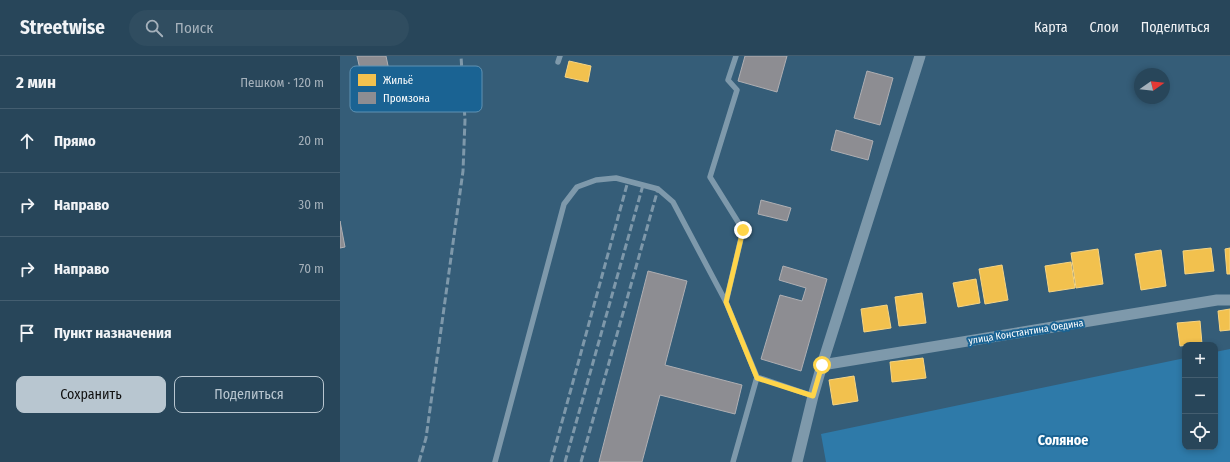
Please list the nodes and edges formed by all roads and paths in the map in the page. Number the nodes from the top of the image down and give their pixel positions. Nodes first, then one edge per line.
1 (560, 56) edge
2 (736, 56) edge
3 (920, 56) edge
4 (558, 62) dead end
5 (1230, 300) edge
6 (726, 302) junction
7 (822, 365) junction
8 (757, 378) junction
9 (813, 396) junction
10 (494, 462) edge
11 (733, 462) edge
12 (797, 462) edge

1 - 4 lane
2 - 6 lane
3 - 7 street
5 - 7 street, улица Константина Федина
6 - 8 lane
6 - 10 lane
7 - 9 street
8 - 9 lane
8 - 11 lane
9 - 12 street

